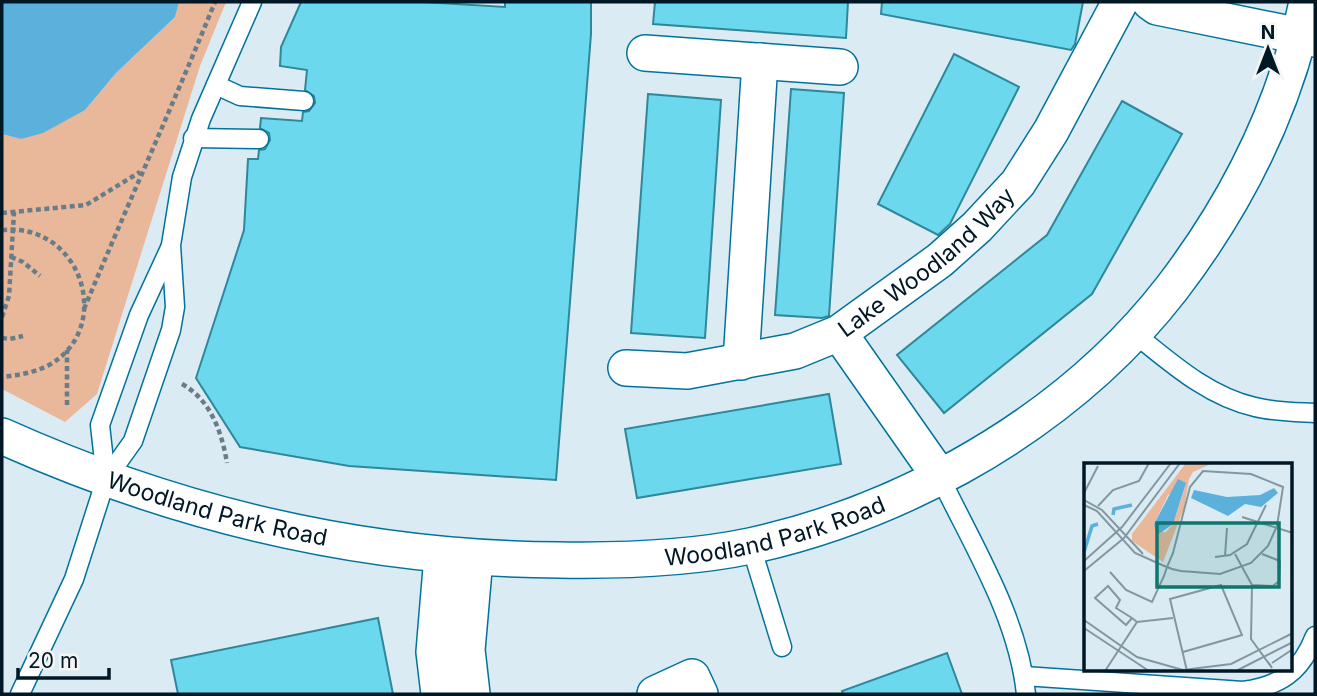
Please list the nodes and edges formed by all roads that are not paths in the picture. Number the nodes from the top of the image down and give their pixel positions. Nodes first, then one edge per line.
1 (252, 2) edge
2 (1120, 2) edge
3 (1150, 2) edge
4 (1307, 2) edge
5 (1308, 37) edge
6 (645, 53) dead end
7 (760, 61) junction
8 (840, 67) dead end
9 (216, 85) junction
10 (304, 101) dead end
11 (193, 138) junction
12 (259, 139) dead end
13 (171, 244) junction
14 (839, 333) junction
15 (1135, 334) junction
16 (741, 362) junction
17 (626, 368) dead end
18 (1315, 414) edge
19 (2, 436) edge
20 (940, 477) junction
21 (106, 479) junction
22 (751, 546) junction
23 (459, 557) junction
24 (1315, 636) edge
25 (782, 647) dead end
26 (1291, 672) edge
27 (1292, 672) edge
28 (1025, 685) edge
29 (20, 694) edge
30 (439, 694) edge
31 (472, 694) edge
32 (654, 694) edge
33 (700, 694) edge

1 - 9 lane
2 - 14 street, Lake Woodland Way
3 - 5 street
4 - 5 street, Woodland Park Road
5 - 15 street, Woodland Park Road
6 - 7 street
7 - 8 street
7 - 16 street
9 - 10 lane
9 - 11 lane
11 - 12 lane
11 - 13 lane
13 - 21 lane
13 - 21 lane
14 - 16 street, Lake Woodland Way
14 - 20 street
15 - 18 lane
15 - 20 street, Woodland Park Road
16 - 17 street, Lake Woodland Way
19 - 21 street, Woodland Park Road
20 - 22 street, Woodland Park Road
20 - 28 lane
21 - 23 street, Woodland Park Road
21 - 29 lane
22 - 23 street, Woodland Park Road
22 - 25 lane
23 - 30 street
23 - 31 street
24 - 27 lane
26 - 28 lane
32 - 33 street

